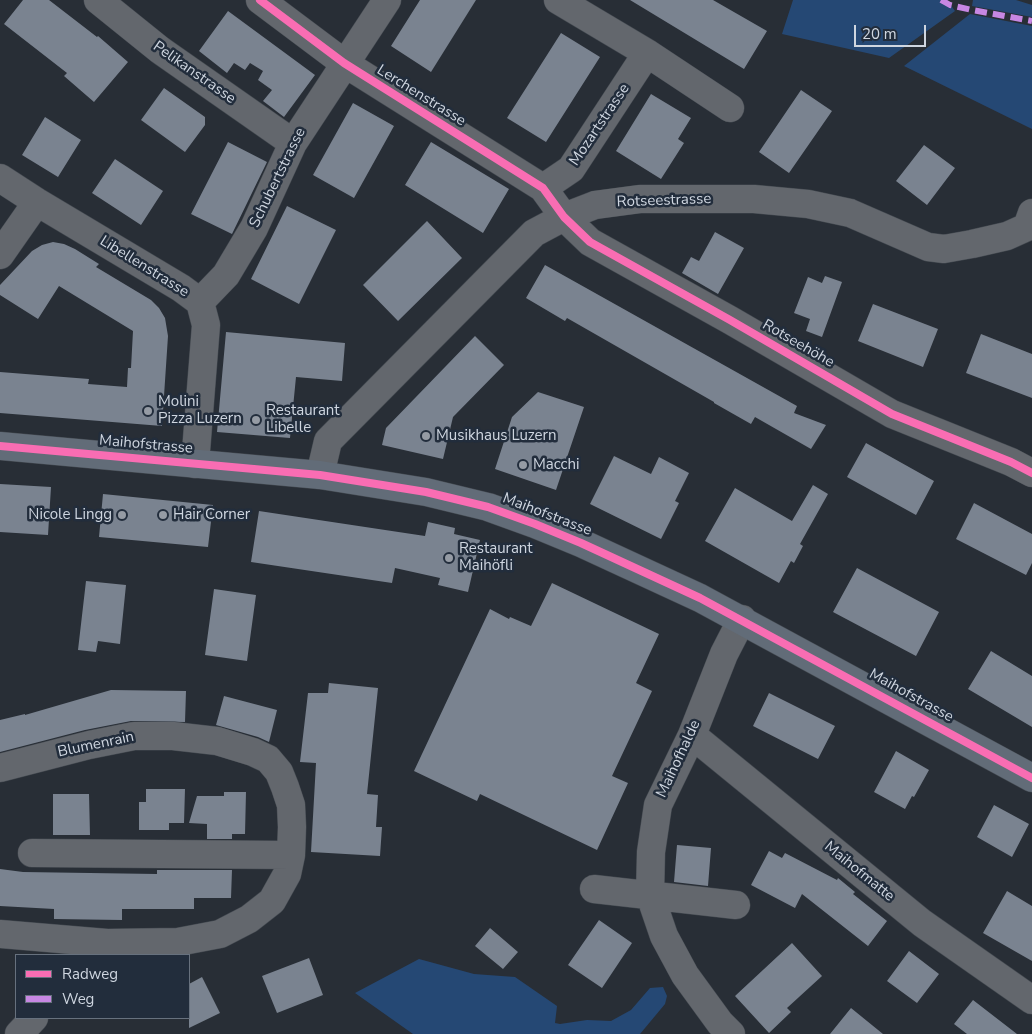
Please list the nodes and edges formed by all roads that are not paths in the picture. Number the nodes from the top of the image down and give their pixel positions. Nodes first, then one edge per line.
1 (98, 0) edge
2 (260, 0) edge
3 (387, 0) edge
4 (558, 0) edge
5 (647, 52) junction
6 (344, 64) junction
7 (730, 108) dead end
8 (293, 143) junction
9 (0, 178) edge
10 (543, 188) junction
11 (37, 202) junction
12 (564, 217) junction
13 (1030, 223) edge
14 (0, 255) edge
15 (200, 302) junction
16 (0, 446) edge
17 (195, 464) junction
18 (1032, 473) edge
19 (320, 474) junction
20 (742, 619) junction
21 (692, 735) junction
22 (0, 768) edge
23 (1032, 778) edge
24 (32, 853) dead end
25 (291, 855) junction
26 (594, 888) dead end
27 (650, 895) junction
28 (736, 905) dead end
29 (0, 934) edge
30 (105, 949) edge
31 (1032, 1000) edge
32 (33, 1019) edge
33 (19, 1034) edge
34 (731, 1034) edge

1 - 8 street, Pelikanstrasse
2 - 6 street, Lerchenstrasse
3 - 6 street, Schubertstrasse
4 - 5 street
5 - 7 street
5 - 10 street, Mozartstrasse
6 - 8 street, Schubertstrasse
6 - 10 street, Lerchenstrasse
8 - 15 street, Schubertstrasse
9 - 11 street, Libellenstrasse
10 - 12 street, Lerchenstrasse
11 - 14 street
11 - 15 street, Libellenstrasse
12 - 13 street, Rotseestrasse
12 - 18 street, Rotseehöhe
12 - 19 street, Rotseestrasse
15 - 17 street, Libellenstrasse
16 - 17 main road, Maihofstrasse
17 - 19 main road, Maihofstrasse
19 - 20 main road, Maihofstrasse
20 - 21 street, Maihofhalde
20 - 23 main road, Maihofstrasse
21 - 27 street, Maihofhalde
21 - 31 street, Maihofmatte
22 - 25 street, Blumenrain
24 - 25 street
25 - 30 street, Blumenrain
26 - 27 street
27 - 28 street
27 - 34 street, Maihofhalde
29 - 30 street, Blumenrain
32 - 33 street

